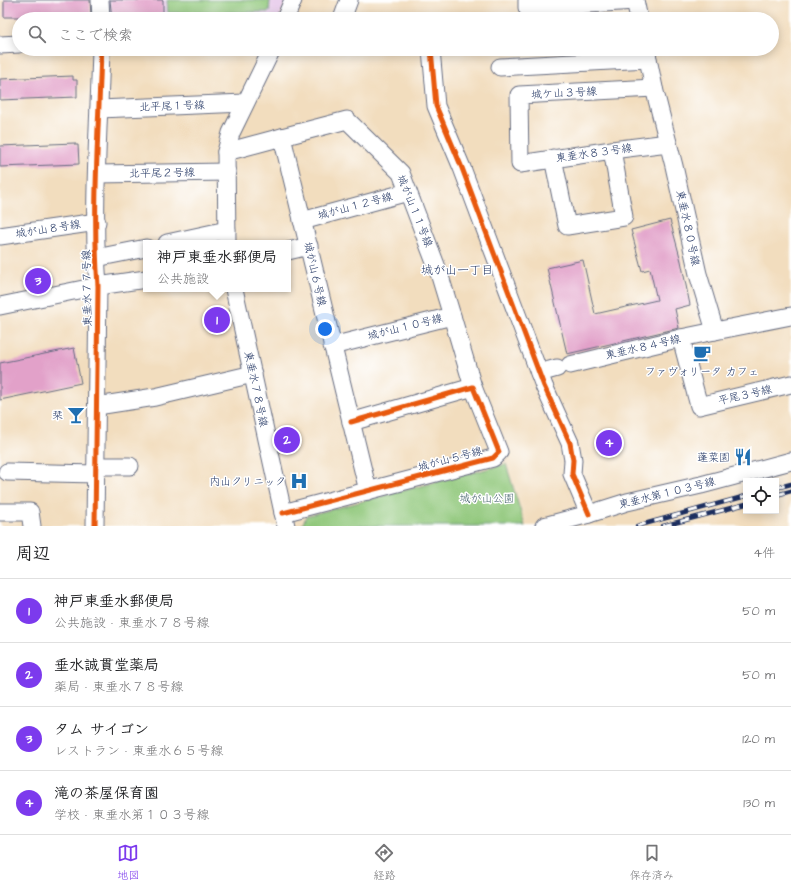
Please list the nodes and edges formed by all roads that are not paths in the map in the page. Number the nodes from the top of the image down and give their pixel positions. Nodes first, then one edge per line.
1 (100, 0) edge
2 (293, 0) edge
3 (349, 0) edge
4 (527, 0) edge
5 (635, 0) edge
6 (101, 12) edge
7 (289, 12) edge
8 (345, 12) edge
9 (638, 12) edge
10 (0, 44) edge
11 (12, 44) edge
12 (101, 56) edge
13 (268, 56) edge
14 (432, 56) edge
15 (624, 56) edge
16 (647, 56) edge
17 (500, 67) dead end
18 (654, 88) junction
19 (245, 103) junction
20 (99, 109) junction
21 (282, 137) junction
22 (668, 143) junction
23 (612, 150) junction
24 (226, 152) junction
25 (553, 158) junction
26 (520, 164) joint
27 (227, 172) junction
28 (97, 174) junction
29 (408, 192) junction
30 (302, 221) junction
31 (97, 222) junction
32 (0, 236) edge
33 (227, 237) edge
34 (197, 240) edge
35 (309, 246) junction
36 (143, 249) edge
37 (291, 250) edge
38 (96, 258) junction
39 (143, 279) edge
40 (98, 286) junction
41 (235, 292) edge
42 (0, 306) edge
43 (452, 316) junction
44 (791, 316) edge
45 (715, 331) junction
46 (681, 338) junction
47 (332, 346) junction
48 (539, 373) junction
49 (253, 374) junction
50 (791, 384) edge
51 (473, 387) junction
52 (97, 406) junction
53 (351, 422) junction
54 (791, 461) edge
55 (130, 466) dead end
56 (96, 470) junction
57 (7, 472) dead end
58 (368, 490) junction
59 (0, 512) edge
60 (589, 514) junction
61 (284, 519) edge
62 (32, 526) edge
63 (96, 526) edge
64 (544, 526) edge

1 - 6 street
2 - 7 street
3 - 8 street
4 - 5 street
5 - 9 street
10 - 11 street
12 - 20 street, 東垂水７７号線
13 - 19 street
14 - 48 street
15 - 17 street
16 - 18 street, 東垂水８０号線
18 - 22 street, 東垂水８０号線
18 - 26 street, 城ケ山３号線
19 - 20 street, 北平尾１号線
19 - 24 street
20 - 28 street, 東垂水７７号線
21 - 24 street
21 - 29 street, 城が山１１号線
21 - 30 street, 城が山６号線
22 - 23 street, 東垂水８３号線
22 - 45 street, 東垂水８０号線
23 - 25 street, 東垂水８３号線
23 - 25 street
24 - 27 street
25 - 26 street, 東垂水８３号線
27 - 28 street, 北平尾２号線
27 - 33 street
28 - 31 street, 東垂水７７号線
29 - 30 street, 城が山１２号線
29 - 43 street, 城が山１１号線
30 - 35 street, 城が山６号線
31 - 32 street, 城が山８号線
31 - 38 street, 東垂水７７号線
33 - 34 street
35 - 37 street
35 - 47 street, 城が山６号線
36 - 38 street
38 - 40 street, 東垂水７７号線
39 - 40 street
40 - 42 street
40 - 52 street, 東垂水７７号線
41 - 49 street, 東垂水７８号線
43 - 47 street, 城が山１０号線
43 - 51 street, 城が山１０号線
44 - 45 street
45 - 46 street, 東垂水８４号線
46 - 48 street, 東垂水８４号線
46 - 50 street, 平尾３号線
47 - 53 street, 城が山６号線
48 - 60 street
49 - 52 street
49 - 61 street, 東垂水７８号線
51 - 53 street
51 - 58 street, 城が山５号線
52 - 56 street, 東垂水７７号線
53 - 58 street, 城が山６号線
54 - 60 street, 東垂水第１０３号線
55 - 56 street
56 - 57 street
56 - 63 street, 東垂水７７号線
58 - 61 street, 城が山５号線
59 - 62 street
60 - 64 street, 東垂水第１０３号線

